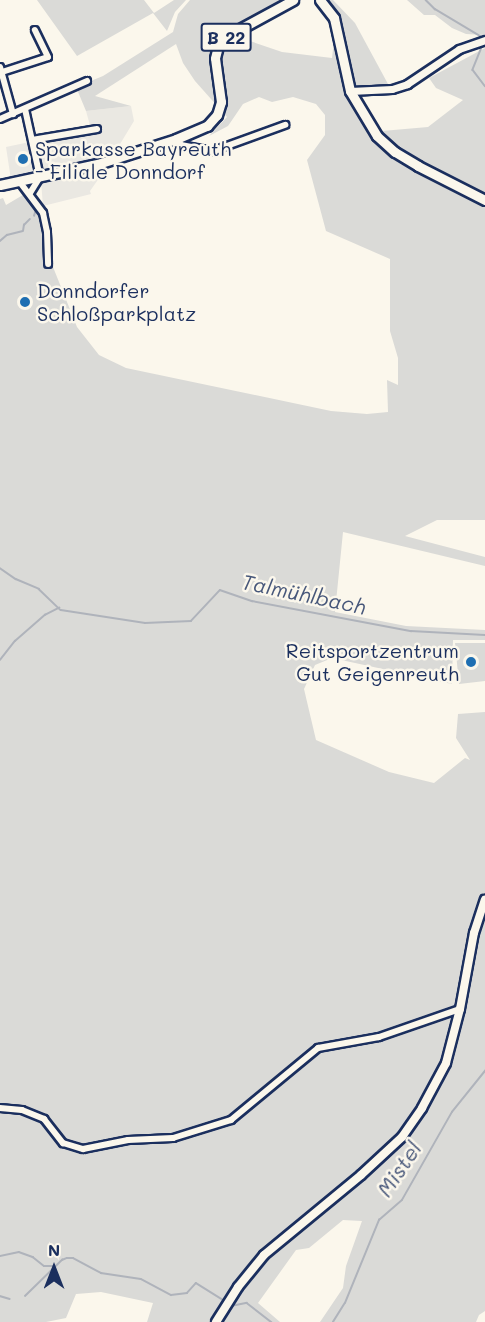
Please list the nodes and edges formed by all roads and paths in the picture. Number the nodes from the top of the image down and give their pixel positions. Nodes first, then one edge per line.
1 (292, 0) edge
2 (320, 0) edge
3 (35, 30) dead end
4 (482, 40) edge
5 (1, 70) edge
6 (87, 81) dead end
7 (350, 91) junction
8 (25, 109) junction
9 (13, 114) junction
10 (0, 119) edge
11 (285, 125) dead end
12 (97, 129) dead end
13 (32, 140) junction
14 (176, 140) junction
15 (40, 177) junction
16 (19, 181) junction
17 (0, 185) edge
18 (30, 193) junction
19 (485, 200) edge
20 (48, 264) dead end
21 (485, 900) edge
22 (460, 1009) junction
23 (0, 1108) edge
24 (216, 1322) edge

1 - 14 main road, B 22
2 - 7 main road
3 - 5 street
4 - 7 street
5 - 9 street
6 - 8 street
7 - 19 main road
8 - 9 street
8 - 13 street
9 - 10 street
11 - 14 street
12 - 13 street
13 - 15 street
14 - 15 main road, B 22
15 - 16 main road, B 22
15 - 18 street
16 - 17 main road, B 22
16 - 18 street
18 - 20 street
21 - 22 main road
22 - 23 street
22 - 24 main road

